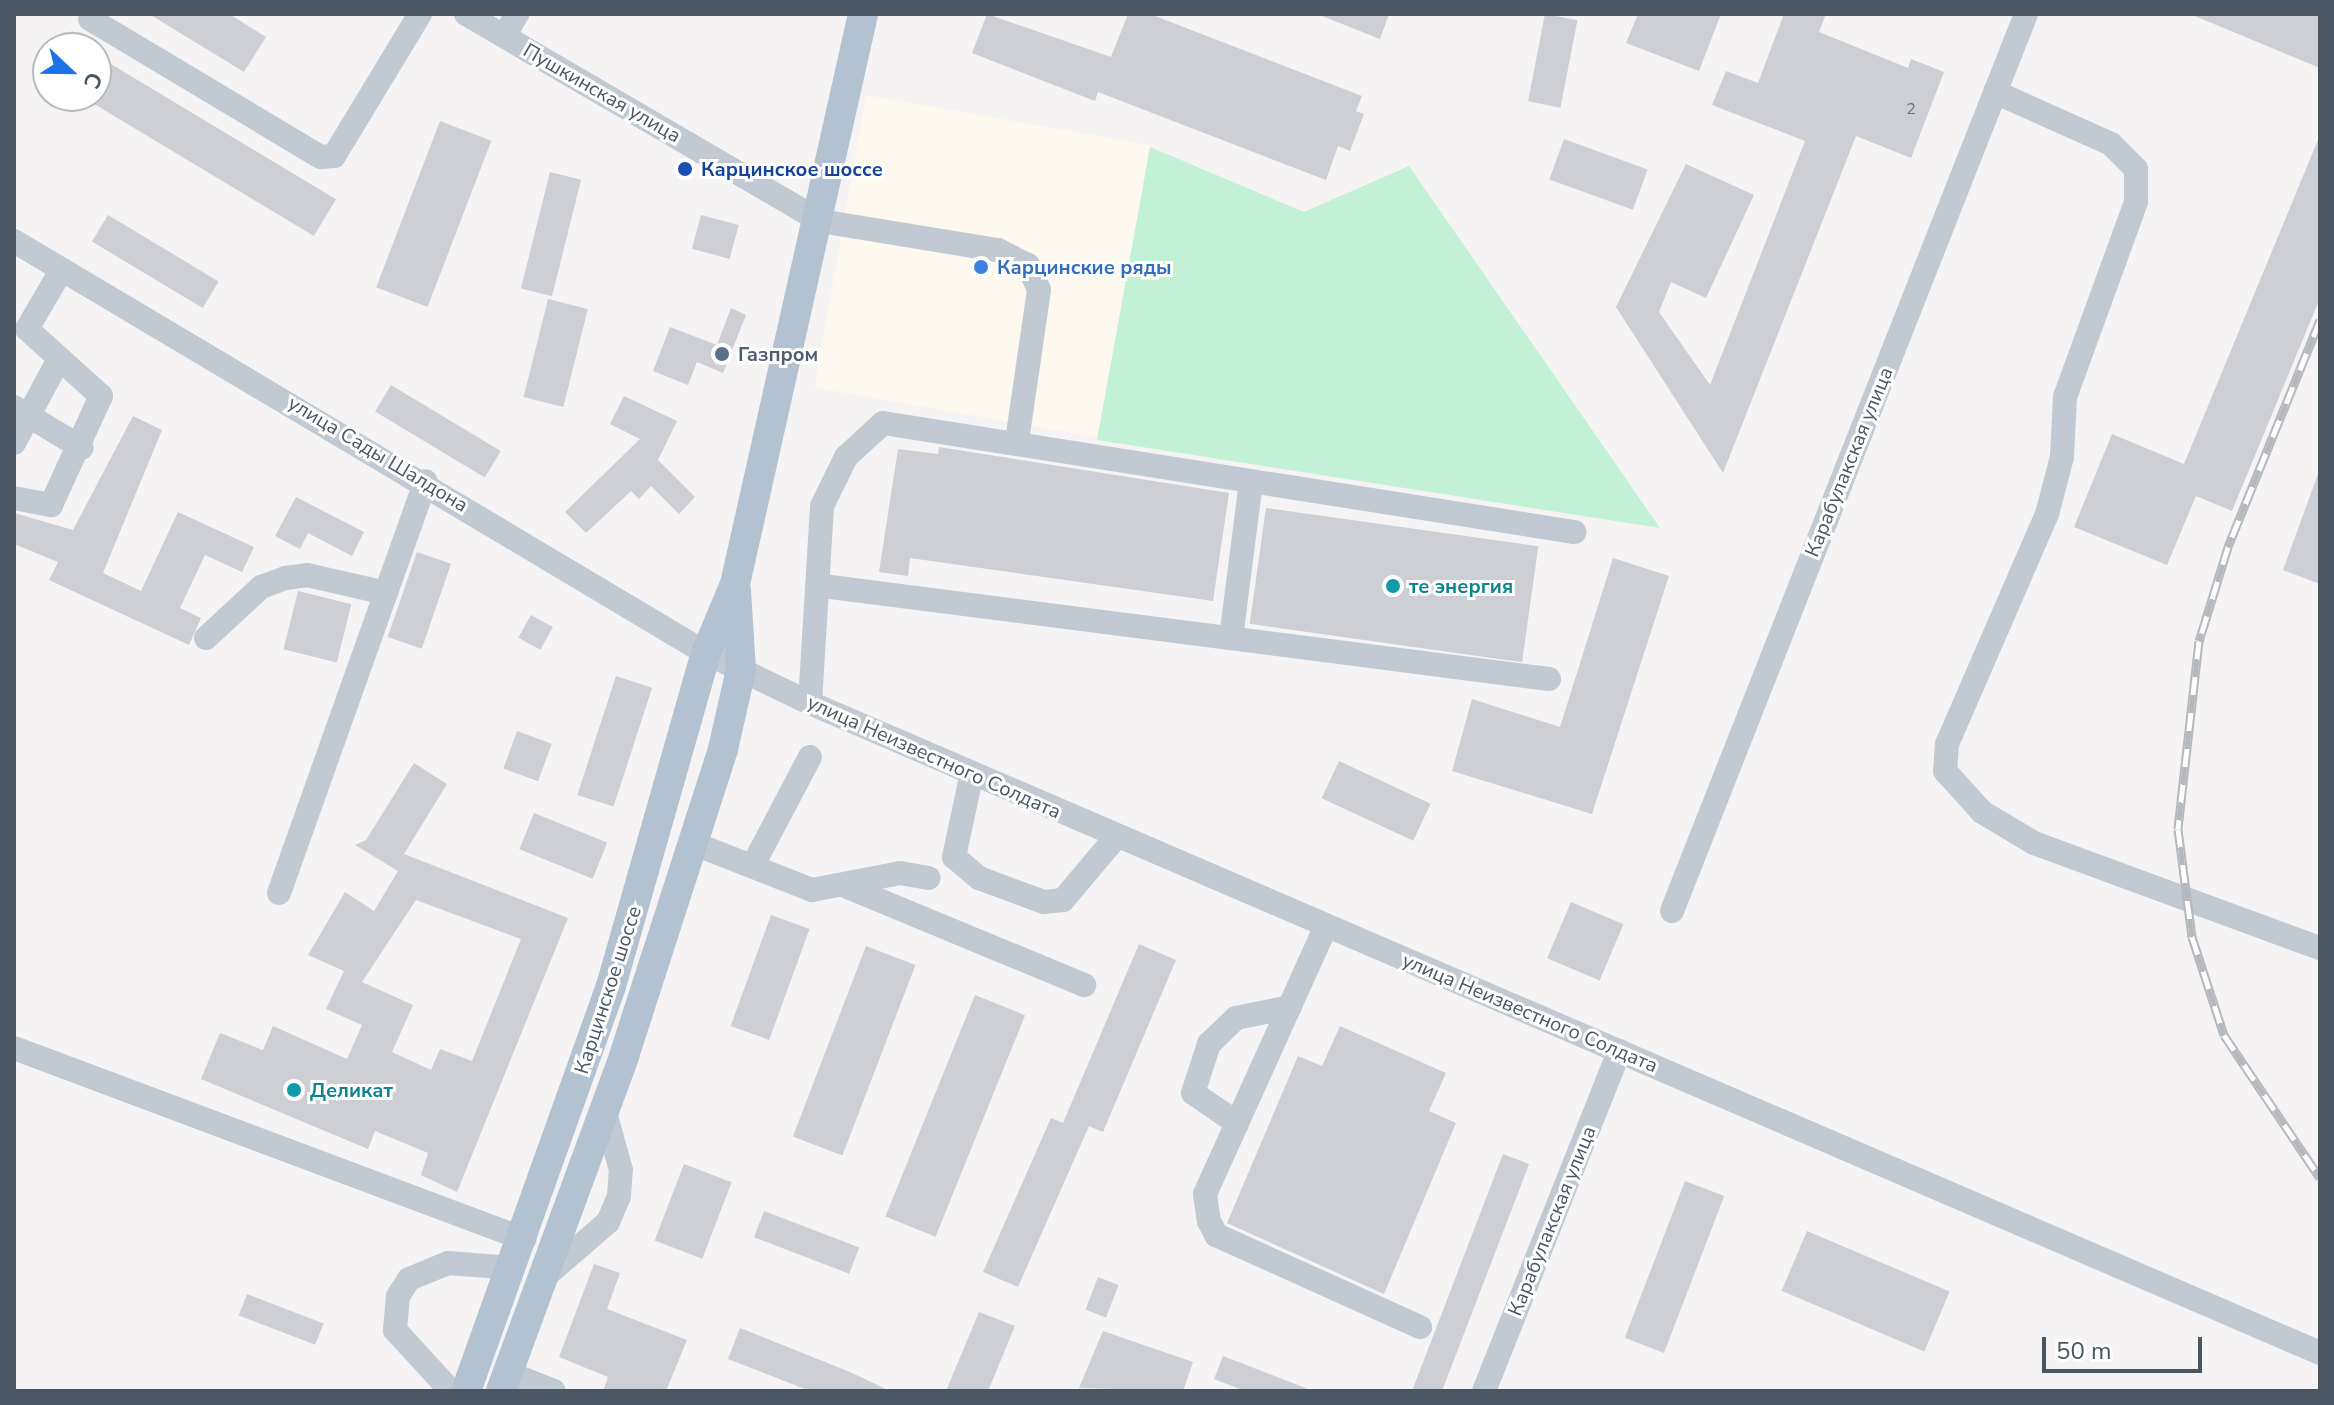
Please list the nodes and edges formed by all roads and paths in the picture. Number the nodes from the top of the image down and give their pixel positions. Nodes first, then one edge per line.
1 (420, 14) edge
2 (466, 14) edge
3 (517, 14) edge
4 (863, 14) edge
5 (2026, 14) edge
6 (90, 19) dead end
7 (504, 36) junction
8 (1995, 92) junction
9 (820, 221) junction
10 (14, 241) edge
11 (62, 269) junction
12 (21, 330) edge
13 (58, 361) junction
14 (22, 412) edge
15 (1017, 441) junction
16 (14, 443) edge
17 (82, 448) junction
18 (426, 481) junction
19 (1251, 481) junction
20 (14, 498) edge
21 (1574, 532) dead end
22 (735, 584) junction
23 (823, 586) junction
24 (386, 593) junction
25 (206, 638) dead end
26 (1231, 638) junction
27 (706, 653) junction
28 (741, 670) junction
29 (1549, 679) dead end
30 (810, 703) junction
31 (810, 757) dead end
32 (972, 773) junction
33 (1117, 836) junction
34 (695, 844) junction
35 (753, 865) junction
36 (929, 878) dead end
37 (845, 886) junction
38 (279, 893) dead end
39 (1672, 911) dead end
40 (1326, 926) junction
41 (2320, 948) edge
42 (1084, 985) dead end
43 (1290, 1007) junction
44 (14, 1048) edge
45 (1619, 1051) junction
46 (604, 1109) junction
47 (1237, 1123) junction
48 (524, 1239) junction
49 (513, 1268) junction
50 (542, 1279) junction
51 (1420, 1327) dead end
52 (2320, 1353) edge
53 (505, 1382) edge
54 (544, 1389) edge
55 (451, 1391) edge
56 (466, 1391) edge
57 (1484, 1391) edge

1 - 6 street
2 - 7 street, Пушкинская улица
3 - 7 street
4 - 9 main road, Карцинское шоссе
5 - 8 street, Карабулакская улица
7 - 9 street, Пушкинская улица
8 - 39 street, Карабулакская улица
8 - 41 street
9 - 15 street
9 - 22 main road, Карцинское шоссе
10 - 11 street, улица Сады Шалдона
11 - 12 street
11 - 18 street, улица Сады Шалдона
12 - 13 street
13 - 14 street
13 - 17 street
14 - 16 street
14 - 17 street
15 - 19 street
15 - 23 street
17 - 20 street
18 - 24 street
18 - 27 street, улица Сады Шалдона
19 - 21 street
19 - 26 street
22 - 27 main road, Карцинское шоссе
22 - 28 main road, Карцинское шоссе
23 - 26 street
23 - 30 street
24 - 25 street
24 - 38 street
26 - 29 street
27 - 28 street, улица Сады Шалдона
27 - 48 main road, Карцинское шоссе
28 - 30 street, улица Неизвестного Солдата
28 - 34 main road, Карцинское шоссе
30 - 32 street, улица Неизвестного Солдата
31 - 35 street
32 - 33 street, улица Неизвестного Солдата
32 - 33 street
33 - 40 street, улица Неизвестного Солдата
34 - 35 street
34 - 46 main road, Карцинское шоссе
35 - 37 street
36 - 37 street
37 - 42 street
40 - 43 street
40 - 45 street, улица Неизвестного Солдата
43 - 47 street
43 - 47 street
44 - 48 street
45 - 52 street, улица Неизвестного Солдата
45 - 57 street, Карабулакская улица
46 - 50 main road, Карцинское шоссе
46 - 50 street
47 - 51 street
48 - 49 main road, Карцинское шоссе
49 - 55 street
49 - 56 main road, Карцинское шоссе
50 - 53 main road, Карцинское шоссе
53 - 54 street

